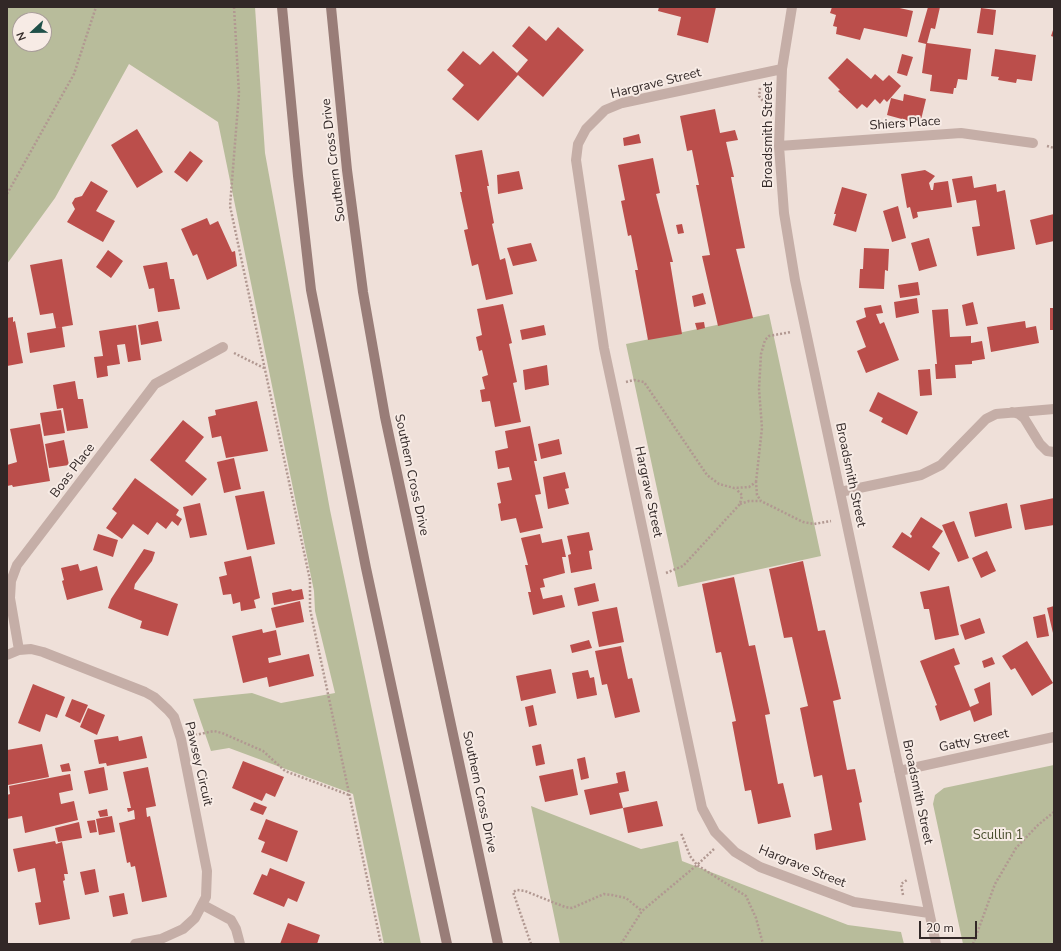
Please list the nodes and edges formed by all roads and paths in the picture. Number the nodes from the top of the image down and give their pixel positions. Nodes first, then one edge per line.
1 (96, 7) edge
2 (234, 7) edge
3 (282, 7) edge
4 (331, 7) edge
5 (792, 7) edge
6 (782, 69) junction
7 (1033, 143) dead end
8 (780, 146) junction
9 (7, 194) edge
10 (805, 329) junction
11 (223, 347) joint
12 (264, 368) junction
13 (611, 384) junction
14 (1054, 409) edge
15 (1008, 412) junction
16 (1054, 452) edge
17 (756, 482) junction
18 (734, 488) junction
19 (840, 492) junction
20 (761, 501) junction
21 (740, 504) junction
22 (846, 518) junction
23 (652, 576) junction
24 (19, 650) junction
25 (7, 656) edge
26 (1054, 738) edge
27 (181, 739) junction
28 (899, 771) junction
29 (349, 796) junction
30 (1054, 812) edge
31 (681, 833) dead end
32 (723, 841) junction
33 (697, 864) junction
34 (203, 905) junction
35 (642, 911) junction
36 (929, 913) junction
37 (135, 944) edge
38 (240, 944) edge
39 (381, 944) edge
40 (448, 944) edge
41 (498, 944) edge
42 (531, 944) edge
43 (621, 944) edge
44 (763, 944) edge
45 (936, 944) edge
46 (973, 944) edge

1 - 9 path
2 - 12 path
3 - 40 main road
4 - 41 main road, Southern Cross Drive
5 - 6 street, Broadsmith Street
6 - 8 street, Broadsmith Street
6 - 13 street, Hargrave Street
7 - 8 street, Shiers Place
8 - 10 street, Broadsmith Street
10 - 17 path
10 - 19 street, Broadsmith Street
11 - 12 path
11 - 24 street, Boas Place
12 - 29 path
13 - 18 path
13 - 23 street, Hargrave Street
14 - 15 street
15 - 16 street
15 - 19 street
17 - 18 path
17 - 20 path
18 - 21 path
19 - 22 street, Broadsmith Street
20 - 21 path
20 - 22 path
21 - 23 path
22 - 28 street, Broadsmith Street
23 - 32 street, Hargrave Street
24 - 25 street, Pawsey Circuit
24 - 27 street, Pawsey Circuit
26 - 28 street, Gatty Street
27 - 29 path
27 - 34 street, Pawsey Circuit
28 - 36 street, Broadsmith Street
29 - 39 path
30 - 46 path
31 - 33 path
32 - 33 path
32 - 36 street, Hargrave Street
33 - 35 path
33 - 44 path
34 - 37 street, Pawsey Circuit
34 - 38 street
35 - 42 path
35 - 43 path
36 - 45 street, Broadsmith Street

